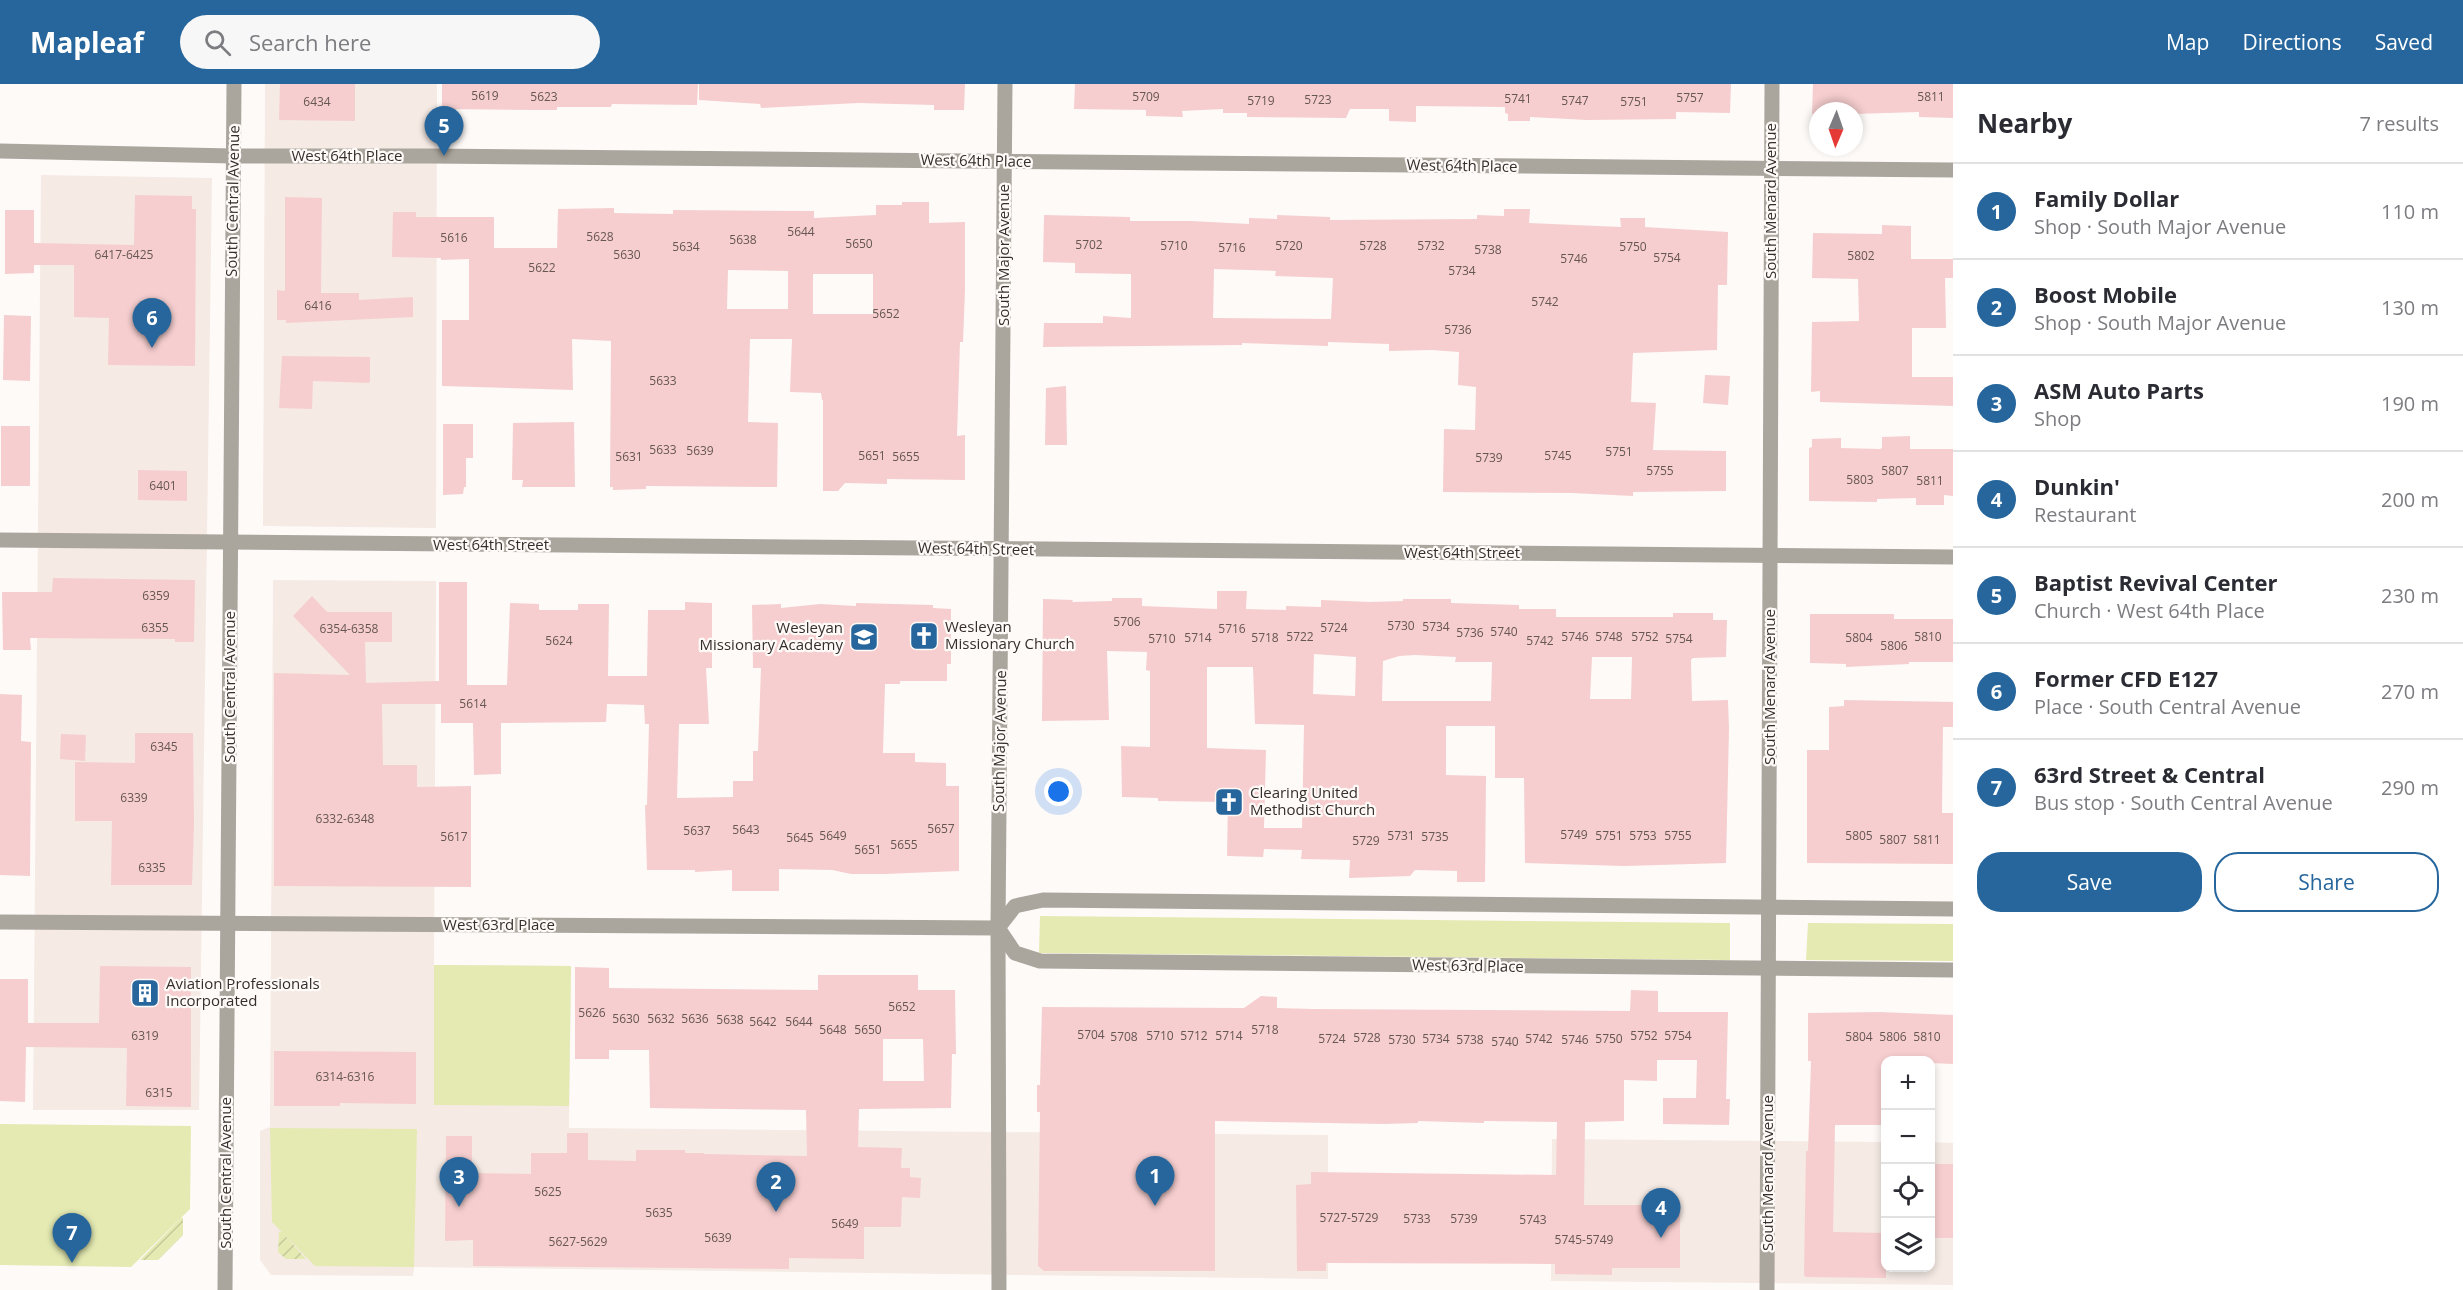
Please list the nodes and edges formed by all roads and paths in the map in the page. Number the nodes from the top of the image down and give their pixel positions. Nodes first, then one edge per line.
1 (234, 84) edge
2 (1005, 84) edge
3 (1772, 84) edge
4 (0, 152) edge
5 (233, 156) junction
6 (1004, 162) junction
7 (1772, 168) junction
8 (1953, 170) edge
9 (0, 540) edge
10 (231, 543) junction
11 (1002, 549) junction
12 (1770, 556) junction
13 (1953, 557) edge
14 (1768, 908) junction
15 (1953, 909) edge
16 (0, 921) edge
17 (228, 923) junction
18 (998, 928) junction
19 (1768, 969) junction
20 (1953, 970) edge
21 (225, 1290) edge
22 (999, 1290) edge
23 (1767, 1290) edge

1 - 5 street, South Central Avenue
2 - 6 street, South Major Avenue
3 - 7 street, South Menard Avenue
4 - 5 street, West 64th Place
5 - 6 street, West 64th Place
5 - 10 street, South Central Avenue
6 - 7 street, West 64th Place
6 - 11 street, South Major Avenue
7 - 8 street, West 64th Place
7 - 12 street, South Menard Avenue
9 - 10 street, West 64th Street
10 - 11 street, West 64th Street
10 - 17 street, South Central Avenue
11 - 12 street, West 64th Street
11 - 18 street, South Major Avenue
12 - 13 street, West 64th Street
12 - 14 street, South Menard Avenue
14 - 15 street
14 - 18 street
14 - 19 street, South Menard Avenue
16 - 17 street, West 63rd Place
17 - 18 street, West 63rd Place
17 - 21 street, South Central Avenue
18 - 19 street, West 63rd Place
18 - 22 street, South Major Avenue
19 - 20 street, West 63rd Place
19 - 23 street, South Menard Avenue

